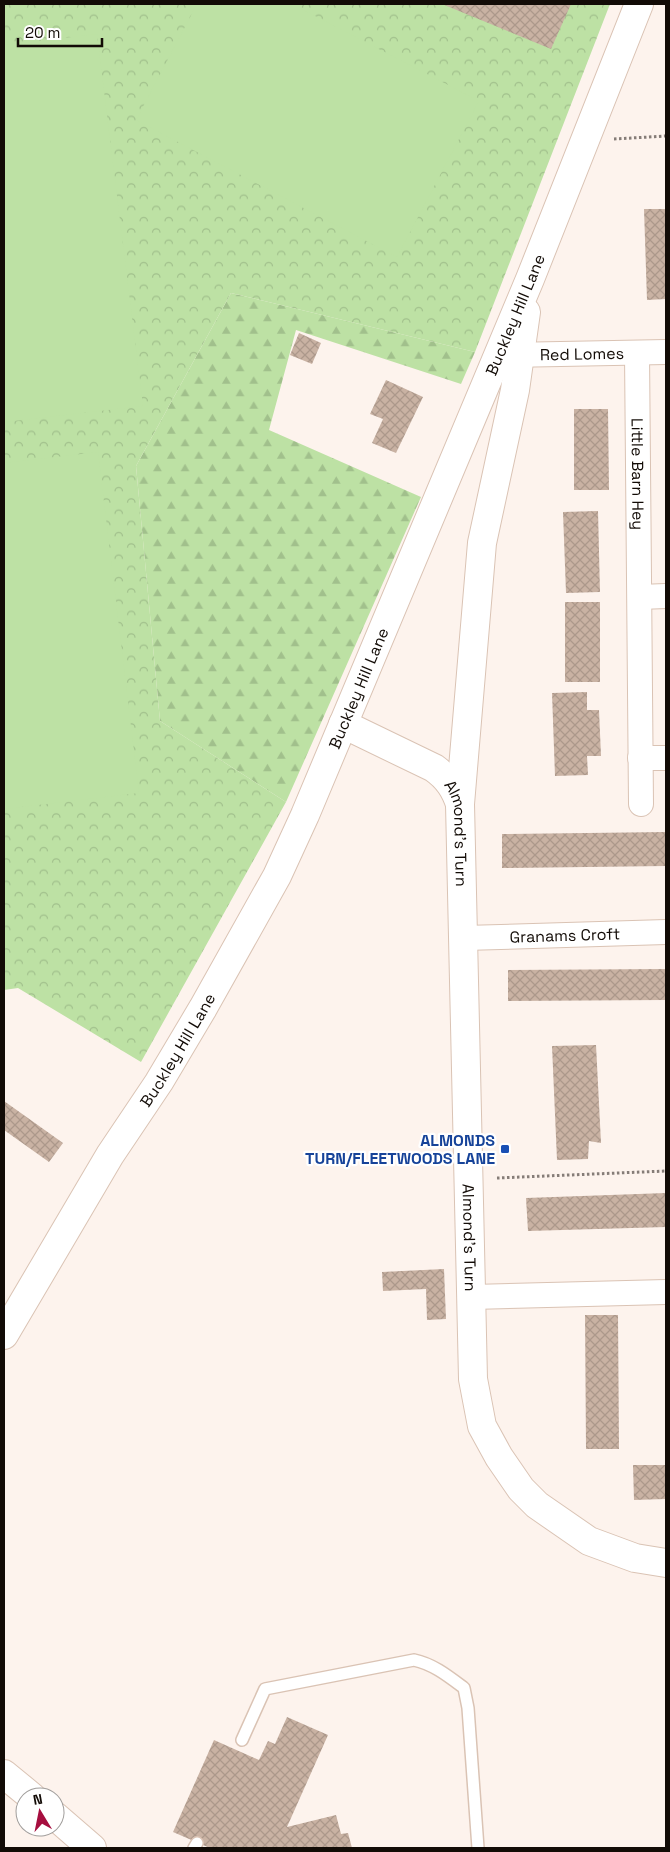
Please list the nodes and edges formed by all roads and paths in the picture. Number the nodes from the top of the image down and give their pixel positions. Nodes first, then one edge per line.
1 (639, 4) edge
2 (666, 136) edge
3 (584, 141) junction
4 (666, 352) edge
5 (637, 353) junction
6 (509, 355) junction
7 (666, 596) edge
8 (640, 597) junction
9 (343, 724) junction
10 (640, 758) junction
11 (666, 758) edge
12 (460, 804) junction
13 (641, 804) dead end
14 (666, 932) edge
15 (464, 938) junction
16 (666, 1171) edge
17 (469, 1179) junction
18 (666, 1292) edge
19 (472, 1297) junction
20 (4, 1335) edge
21 (666, 1562) edge
22 (242, 1740) dead end
23 (4, 1774) edge
24 (20, 1787) edge
25 (65, 1825) edge
26 (92, 1848) edge
27 (478, 1848) edge

1 - 3 street, Buckley Hill Lane
2 - 3 path
3 - 6 street, Buckley Hill Lane
4 - 5 street, Red Lomes
5 - 6 street, Red Lomes
5 - 8 street, Little Barn Hey
6 - 9 street, Buckley Hill Lane
6 - 12 street
7 - 8 street
8 - 10 street, Little Barn Hey
9 - 12 street, Almond's Turn
9 - 20 street, Buckley Hill Lane
10 - 11 street
10 - 13 street, Little Barn Hey
12 - 15 street, Almond's Turn
14 - 15 street, Granams Croft
15 - 17 street, Almond's Turn
16 - 17 path
17 - 19 street, Almond's Turn
18 - 19 street
19 - 21 street, Almond's Turn
22 - 27 lane
23 - 24 street
25 - 26 street

